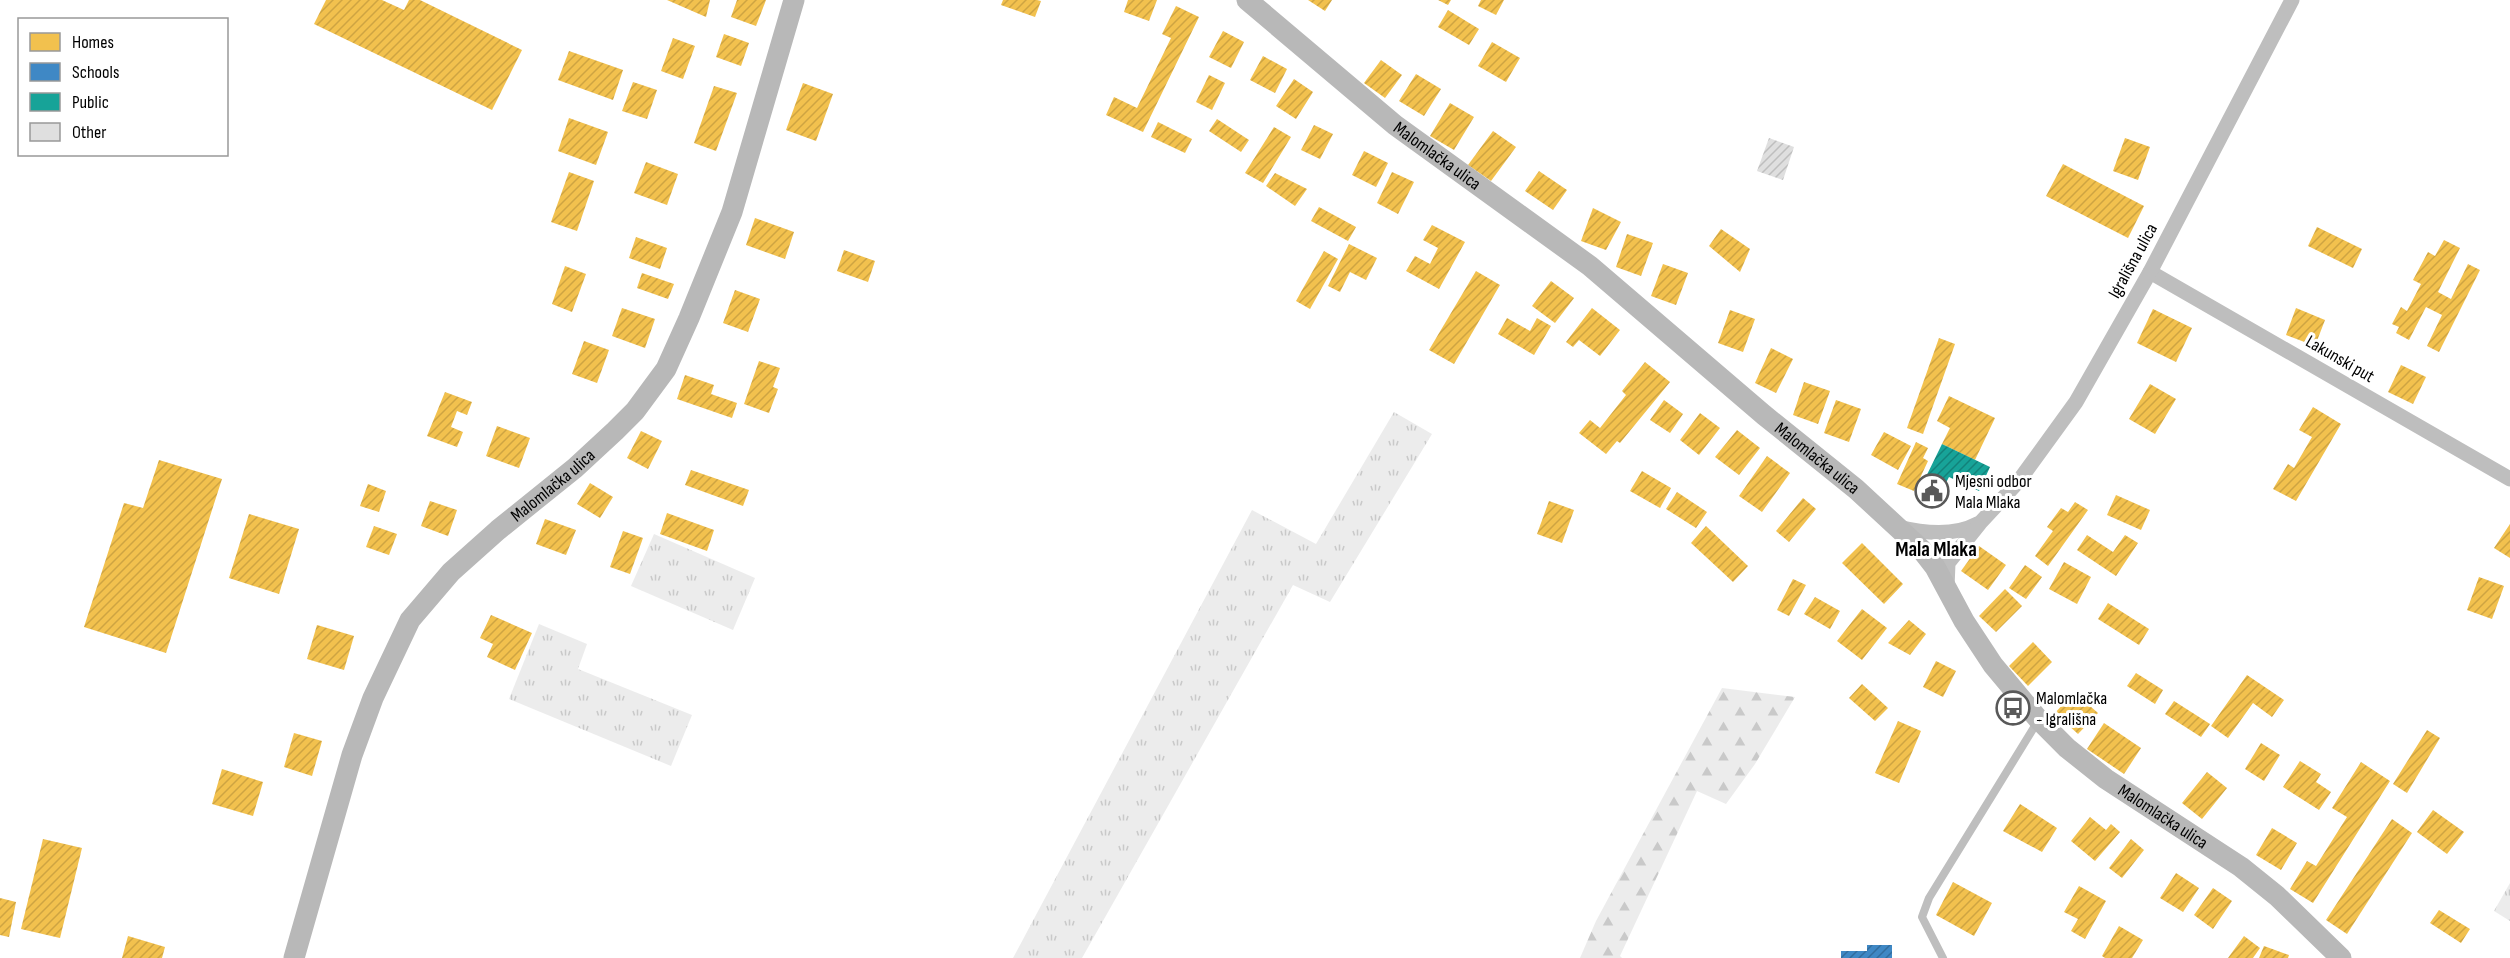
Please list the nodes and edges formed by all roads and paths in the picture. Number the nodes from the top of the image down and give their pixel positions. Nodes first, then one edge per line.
1 (794, 0) edge
2 (1247, 0) edge
3 (2292, 0) edge
4 (2150, 272) junction
5 (2510, 479) edge
6 (1980, 523) junction
7 (1898, 526) junction
8 (1947, 588) junction
9 (2038, 720) junction
10 (294, 958) edge
11 (1943, 958) edge
12 (2341, 958) edge

1 - 10 street, Malomlačka ulica
2 - 7 street, Malomlačka ulica
3 - 4 street, Igrališna ulica
4 - 5 street, Lakunski put
4 - 6 street, Igrališna ulica
6 - 7 street, Igrališna ulica
6 - 8 street, Igrališna ulica
7 - 8 street, Malomlačka ulica
8 - 9 street, Malomlačka ulica
9 - 11 lane
9 - 12 street, Malomlačka ulica

